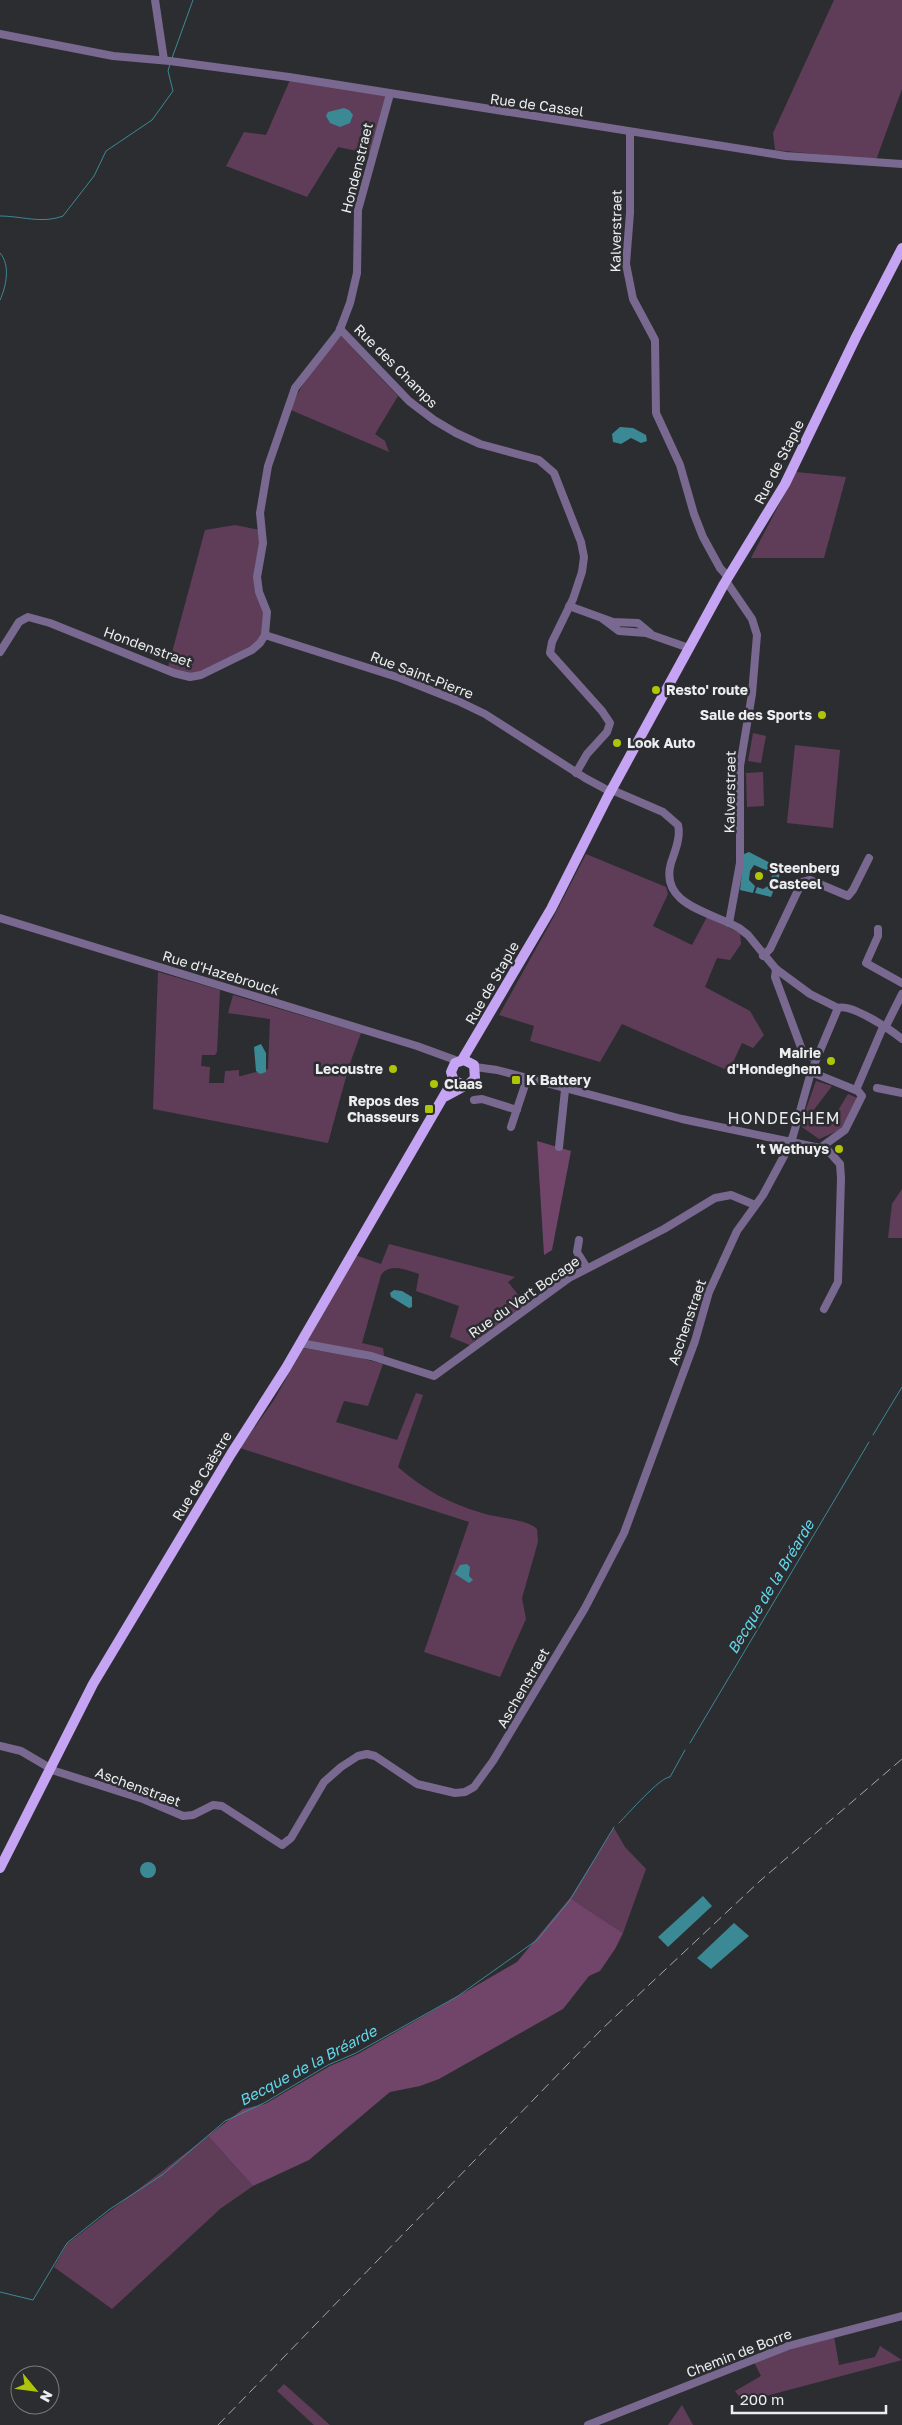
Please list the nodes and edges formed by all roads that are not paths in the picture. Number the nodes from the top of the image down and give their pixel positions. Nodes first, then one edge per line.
1 (155, 0) edge
2 (0, 34) edge
3 (169, 61) junction
4 (390, 94) junction
5 (630, 132) junction
6 (902, 164) edge
7 (902, 248) edge
8 (340, 329) junction
9 (727, 579) junction
10 (570, 606) junction
11 (265, 635) junction
12 (689, 648) junction
13 (0, 652) edge
14 (576, 773) junction
15 (613, 789) junction
16 (869, 858) dead end
17 (0, 918) edge
18 (729, 923) junction
19 (878, 929) dead end
20 (763, 956) junction
21 (776, 969) junction
22 (902, 983) edge
23 (902, 994) edge
24 (838, 1008) junction
25 (884, 1027) junction
26 (902, 1039) edge
27 (474, 1041) junction
28 (816, 1059) junction
29 (458, 1062) junction
30 (474, 1065) junction
31 (503, 1072) junction
32 (811, 1072) junction
33 (452, 1078) junction
34 (527, 1079) junction
35 (469, 1083) junction
36 (877, 1088) dead end
37 (565, 1090) junction
38 (856, 1090) junction
39 (902, 1092) edge
40 (474, 1100) dead end
41 (438, 1104) junction
42 (517, 1110) junction
43 (511, 1127) dead end
44 (790, 1140) junction
45 (824, 1146) junction
46 (558, 1147) dead end
47 (755, 1205) junction
48 (579, 1240) dead end
49 (587, 1268) junction
50 (824, 1309) dead end
51 (300, 1343) junction
52 (0, 1746) edge
53 (50, 1769) junction
54 (0, 1868) edge
55 (902, 2316) edge
56 (588, 2425) edge

1 - 3 street
2 - 3 street, Rue de Cassel
3 - 4 street, Rue de Cassel
4 - 5 street, Rue de Cassel
4 - 8 street, Hondenstraet
5 - 6 street, Rue de Cassel
5 - 9 street, Kalverstraet
7 - 9 main road, Rue de Staple
8 - 10 street, Rue des Champs
8 - 11 street, Hondenstraet
9 - 12 main road, Rue de Staple
9 - 18 street, Kalverstraet
10 - 12 street
10 - 14 street, Rue des Champs
11 - 13 street, Hondenstraet
11 - 14 street, Rue Saint-Pierre
12 - 15 main road, Rue de Staple
14 - 15 street, Rue Saint-Pierre
15 - 18 street, Rue Saint-Pierre
15 - 27 main road, Rue de Staple
16 - 20 street
17 - 29 street, Rue d'Hazebrouck
18 - 20 street, Rue Saint-Pierre
19 - 22 street
20 - 21 street, Rue Saint-Pierre
21 - 24 street, Rue Saint-Pierre
21 - 28 street
23 - 25 street
24 - 25 street, Rue Saint-Pierre
24 - 28 street, Aschenstraet
25 - 26 street, Rue Saint-Pierre
25 - 38 street
27 - 29 main road, Rue de Staple
27 - 30 main road, Rue de Staple
28 - 32 street, Aschenstraet
29 - 30 main road
29 - 33 main road
30 - 31 street
30 - 35 main road
31 - 34 street
31 - 35 street
32 - 38 street
32 - 44 street, Aschenstraet
33 - 35 main road
33 - 41 main road, Rue de Caëstre
34 - 37 street
34 - 42 street
35 - 41 main road, Rue de Caëstre
36 - 39 street
37 - 44 street
37 - 46 street
38 - 45 street
40 - 42 street
41 - 51 main road, Rue de Caëstre
42 - 43 street
44 - 45 street
44 - 47 street, Aschenstraet
45 - 50 street
47 - 49 street, Rue du Vert Bocage
47 - 53 street, Aschenstraet
48 - 49 street
49 - 51 street, Rue du Vert Bocage
51 - 53 main road, Rue de Caëstre
52 - 53 street
53 - 54 main road, Rue de Caëstre
55 - 56 street, Chemin de Borre

